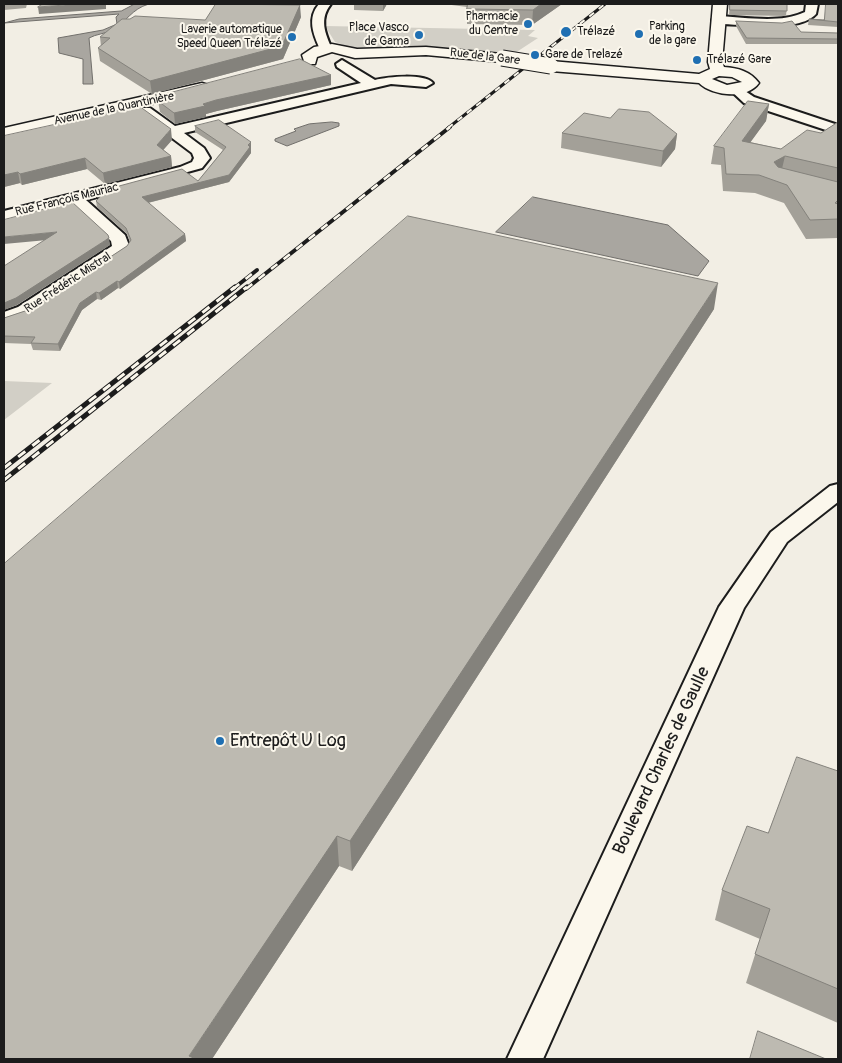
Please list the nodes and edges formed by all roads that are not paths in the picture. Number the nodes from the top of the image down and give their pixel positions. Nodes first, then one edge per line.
1 (325, 4) edge
2 (720, 4) edge
3 (813, 11) edge
4 (718, 20) junction
5 (795, 20) junction
6 (803, 31) edge
7 (326, 49) junction
8 (355, 54) junction
9 (342, 64) junction
10 (718, 72) junction
11 (703, 79) junction
12 (220, 82) edge
13 (426, 83) dead end
14 (372, 84) junction
15 (736, 88) junction
16 (137, 104) junction
17 (838, 130) edge
18 (172, 131) junction
19 (4, 133) edge
20 (75, 198) junction
21 (4, 216) edge
22 (4, 318) edge
23 (838, 491) edge
24 (525, 1059) edge

1 - 7 street
2 - 4 street
3 - 5 street
4 - 5 street
4 - 10 street
5 - 6 street
7 - 8 street, Rue de la Gare
7 - 9 street
8 - 9 street
8 - 11 street, Rue de la Gare, bridge
9 - 14 street
10 - 11 street, Rue de la Gare
10 - 15 street
11 - 15 street, Rue de la Gare
12 - 16 street, Avenue de la Quantinière
13 - 14 street
14 - 18 street
15 - 17 street
16 - 18 street, Rue François Mauriac
16 - 19 street, Avenue de la Quantinière
18 - 20 street, Rue François Mauriac
20 - 21 street, Rue François Mauriac
20 - 22 street, Rue Frédéric Mistral
23 - 24 street, Boulevard Charles de Gaulle

